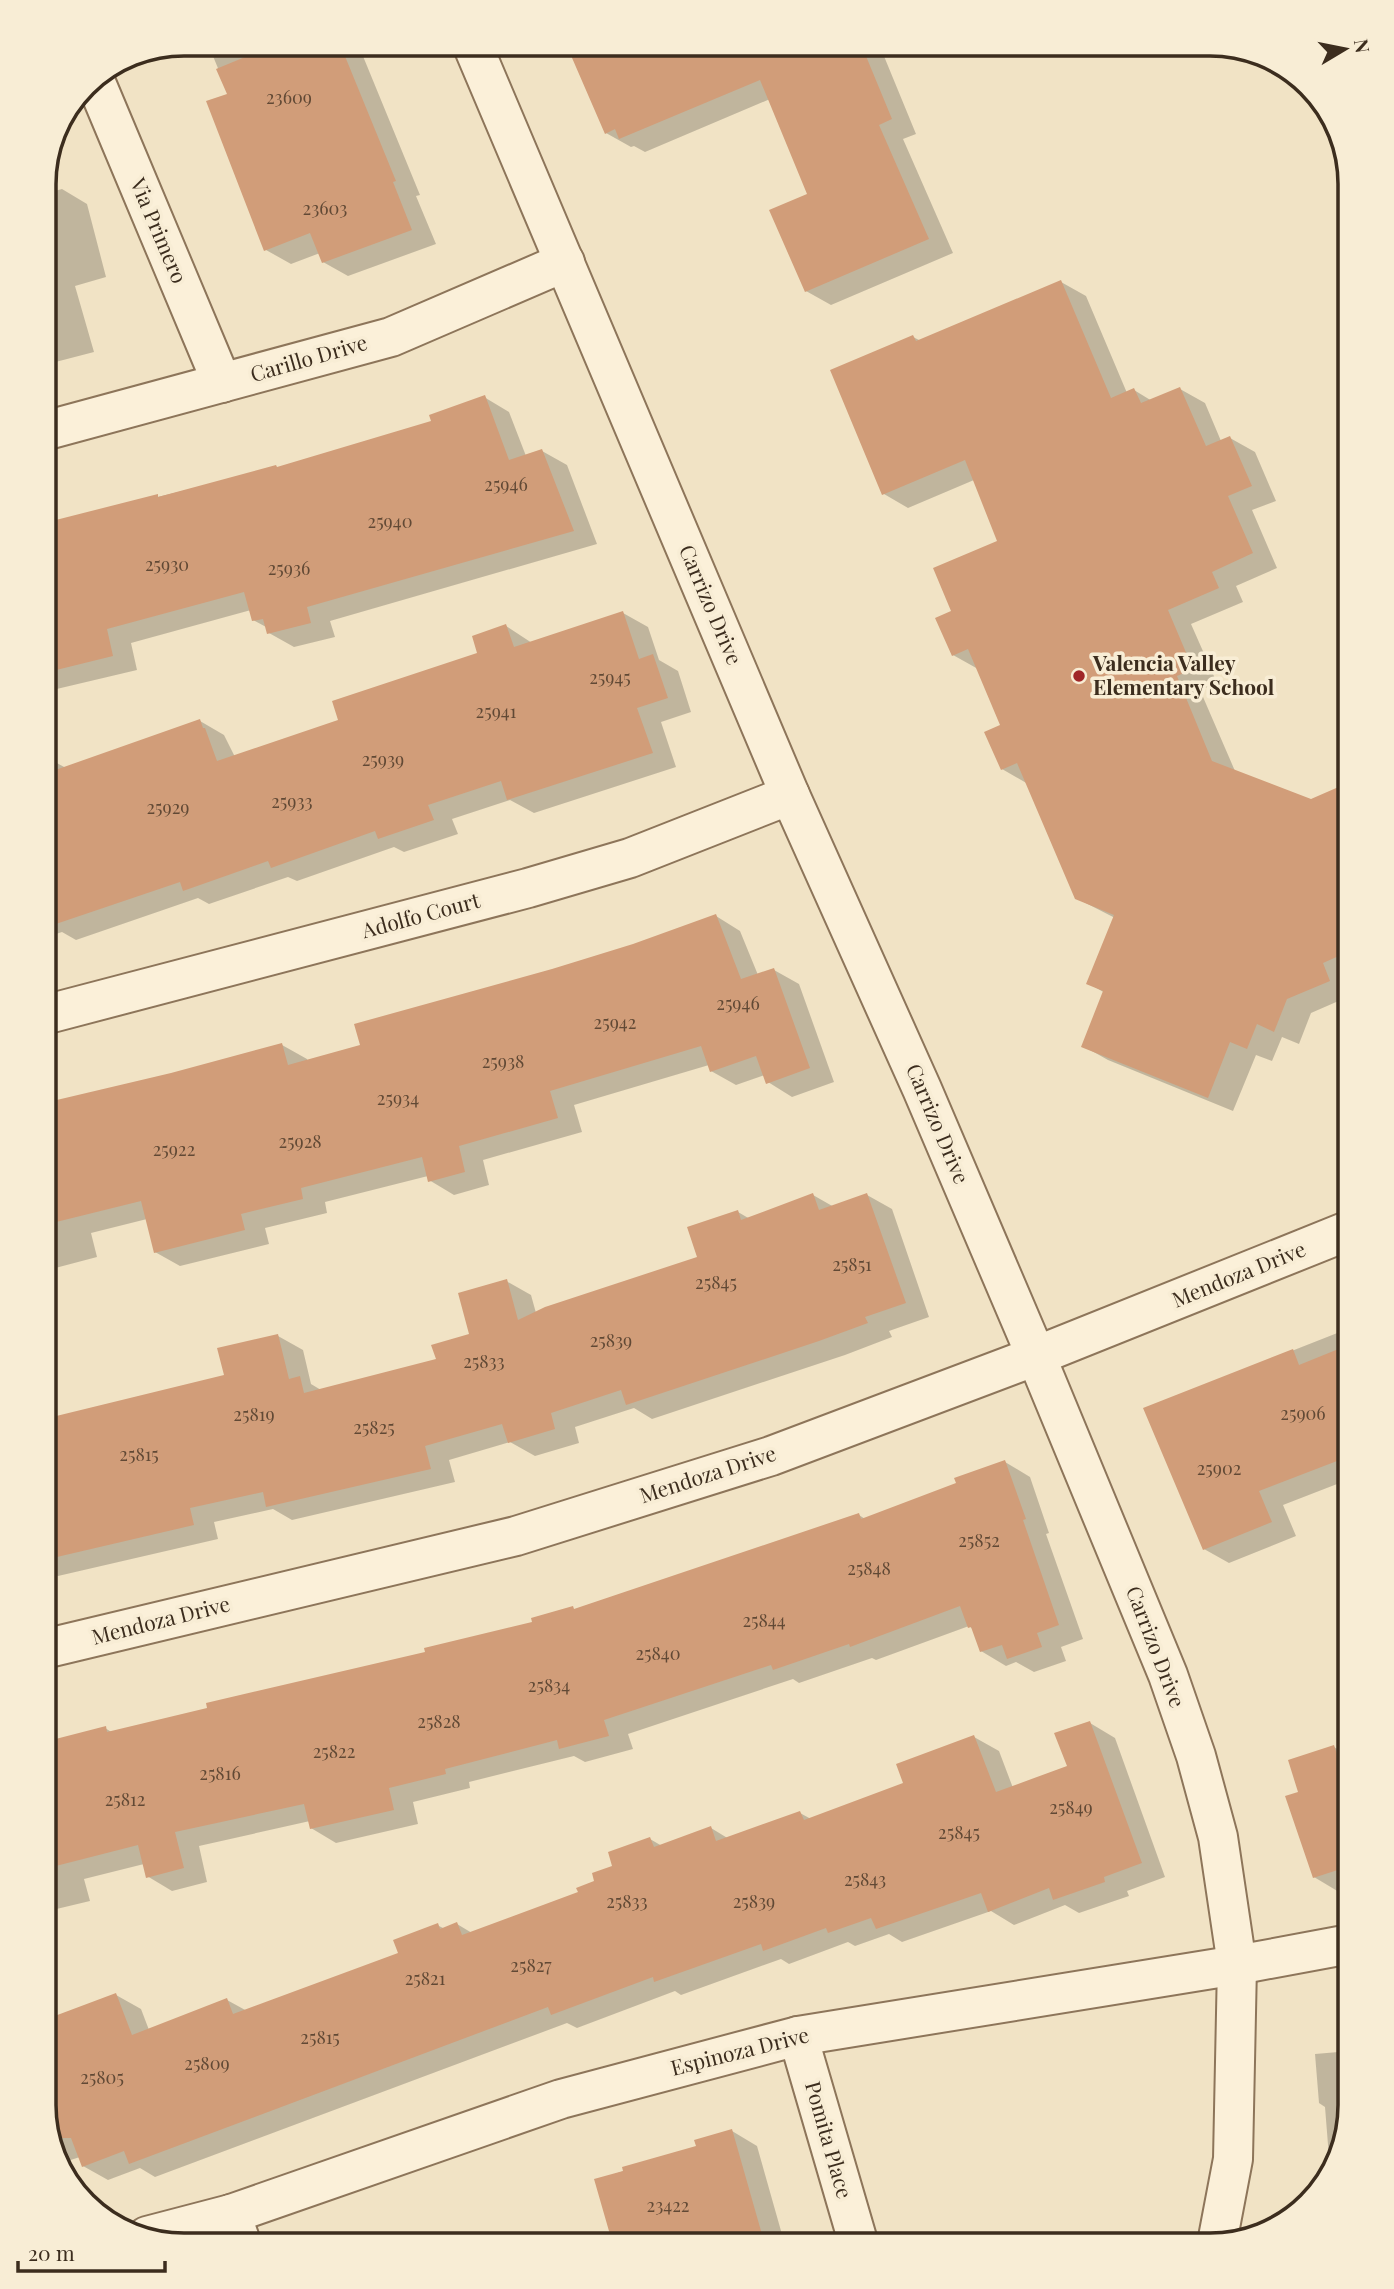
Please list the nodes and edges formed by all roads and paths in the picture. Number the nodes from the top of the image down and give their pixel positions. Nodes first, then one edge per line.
1 (477, 56) edge
2 (99, 89) edge
3 (565, 262) junction
4 (222, 383) junction
5 (56, 427) edge
6 (790, 794) junction
7 (56, 1012) edge
8 (1338, 1235) edge
9 (1036, 1356) junction
10 (56, 1646) edge
11 (1338, 1946) edge
12 (1237, 1965) junction
13 (798, 2036) junction
14 (237, 2230) edge
15 (192, 2233) edge
16 (855, 2233) edge
17 (1219, 2233) edge

1 - 3 street, Carrizo Drive
2 - 4 street, Via Primero
3 - 4 street, Carillo Drive
3 - 6 street, Carrizo Drive
4 - 5 street, Carillo Drive
6 - 7 street, Adolfo Court
6 - 9 street, Carrizo Drive
8 - 9 street, Mendoza Drive
9 - 10 street, Mendoza Drive
9 - 12 street, Carrizo Drive
11 - 12 street, Espinoza Drive
12 - 13 street, Espinoza Drive
12 - 17 street, Carrizo Drive
13 - 14 street, Espinoza Drive
13 - 16 street, Pomita Place
14 - 15 street, Espinoza Drive

